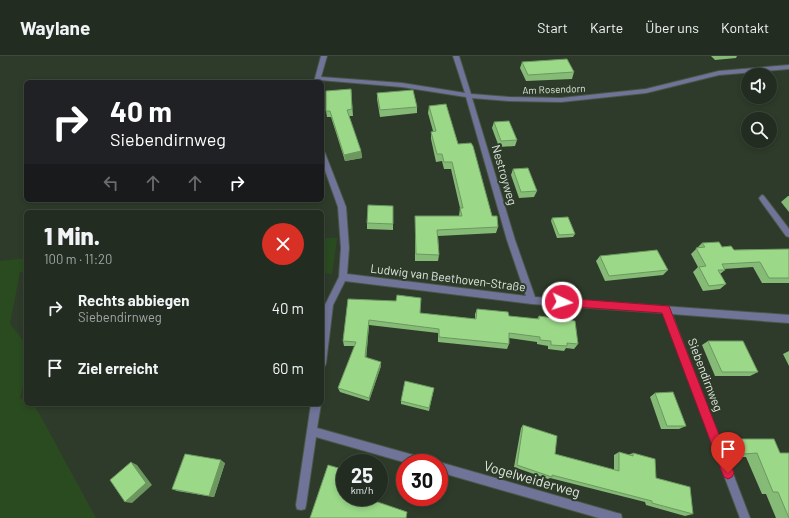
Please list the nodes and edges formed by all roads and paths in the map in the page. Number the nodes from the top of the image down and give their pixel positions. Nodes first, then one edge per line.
1 (324, 56) edge
2 (456, 56) edge
3 (789, 67) edge
4 (317, 80) edge
5 (324, 80) edge
6 (470, 96) junction
7 (324, 158) edge
8 (762, 198) dead end
9 (789, 234) edge
10 (343, 277) junction
11 (532, 300) junction
12 (666, 309) junction
13 (789, 319) edge
14 (324, 346) edge
15 (316, 406) edge
16 (312, 431) junction
17 (396, 455) edge
18 (448, 470) edge
19 (301, 505) dead end
20 (617, 518) edge
21 (745, 518) edge

1 - 4 street
2 - 6 street, Nestroyweg
3 - 6 street, Am Rosendorn
5 - 6 street, Am Rosendorn
6 - 11 street, Nestroyweg
7 - 10 street
8 - 9 street
10 - 11 street, Ludwig van Beethoven-Straße
10 - 14 street
11 - 12 street, Ludwig van Beethoven-Straße
12 - 13 street, Ludwig van Beethoven-Straße
12 - 21 street, Siebendirnweg
15 - 16 street
16 - 17 street
16 - 19 street
18 - 20 street, Vogelweiderweg

